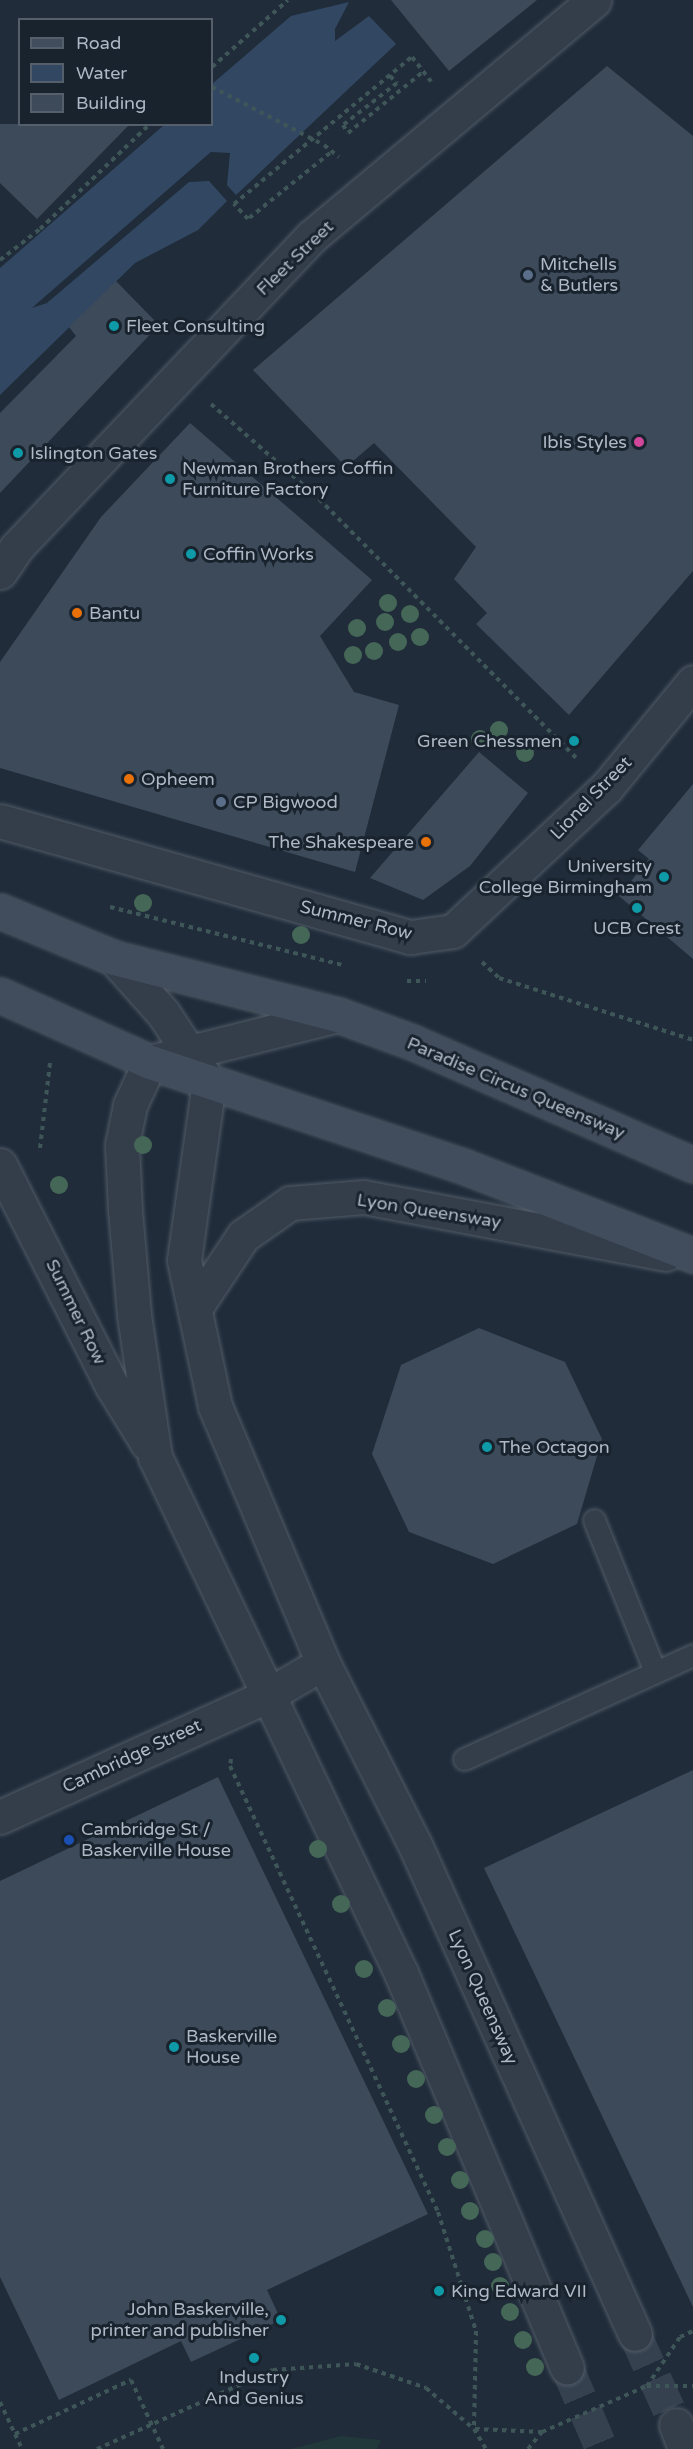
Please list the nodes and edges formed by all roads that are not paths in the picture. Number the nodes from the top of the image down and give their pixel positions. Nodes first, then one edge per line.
1 (594, 0) edge
2 (0, 572) edge
3 (693, 682) edge
4 (0, 821) edge
5 (0, 910) edge
6 (453, 931) joint
7 (114, 958) junction
8 (0, 995) edge
9 (338, 1016) junction
10 (186, 1052) junction
11 (150, 1062) junction
12 (209, 1083) junction
13 (693, 1165) edge
14 (0, 1166) edge
15 (693, 1257) edge
16 (195, 1308) junction
17 (155, 1457) junction
18 (594, 1520) dead end
19 (693, 1655) edge
20 (323, 1663) junction
21 (655, 1672) junction
22 (252, 1702) junction
23 (464, 1759) dead end
24 (0, 1818) edge
25 (636, 2334) tunnel mouth
26 (567, 2367) tunnel mouth

1 - 2 street, Fleet Street
3 - 6 street, Lionel Street
4 - 6 street, Summer Row
5 - 7 main road
7 - 9 main road
7 - 10 street
8 - 11 main road
9 - 10 street
9 - 13 main road, Paradise Circus Queensway
10 - 11 street
10 - 12 street
11 - 12 main road
11 - 17 street
12 - 15 main road
12 - 16 street
14 - 17 street, Summer Row
15 - 16 street, Lyon Queensway
16 - 20 street, Lyon Queensway
17 - 22 street
18 - 21 lane
19 - 21 lane
20 - 22 street
20 - 25 street, Lyon Queensway
21 - 23 lane
22 - 24 street, Cambridge Street
22 - 26 street

